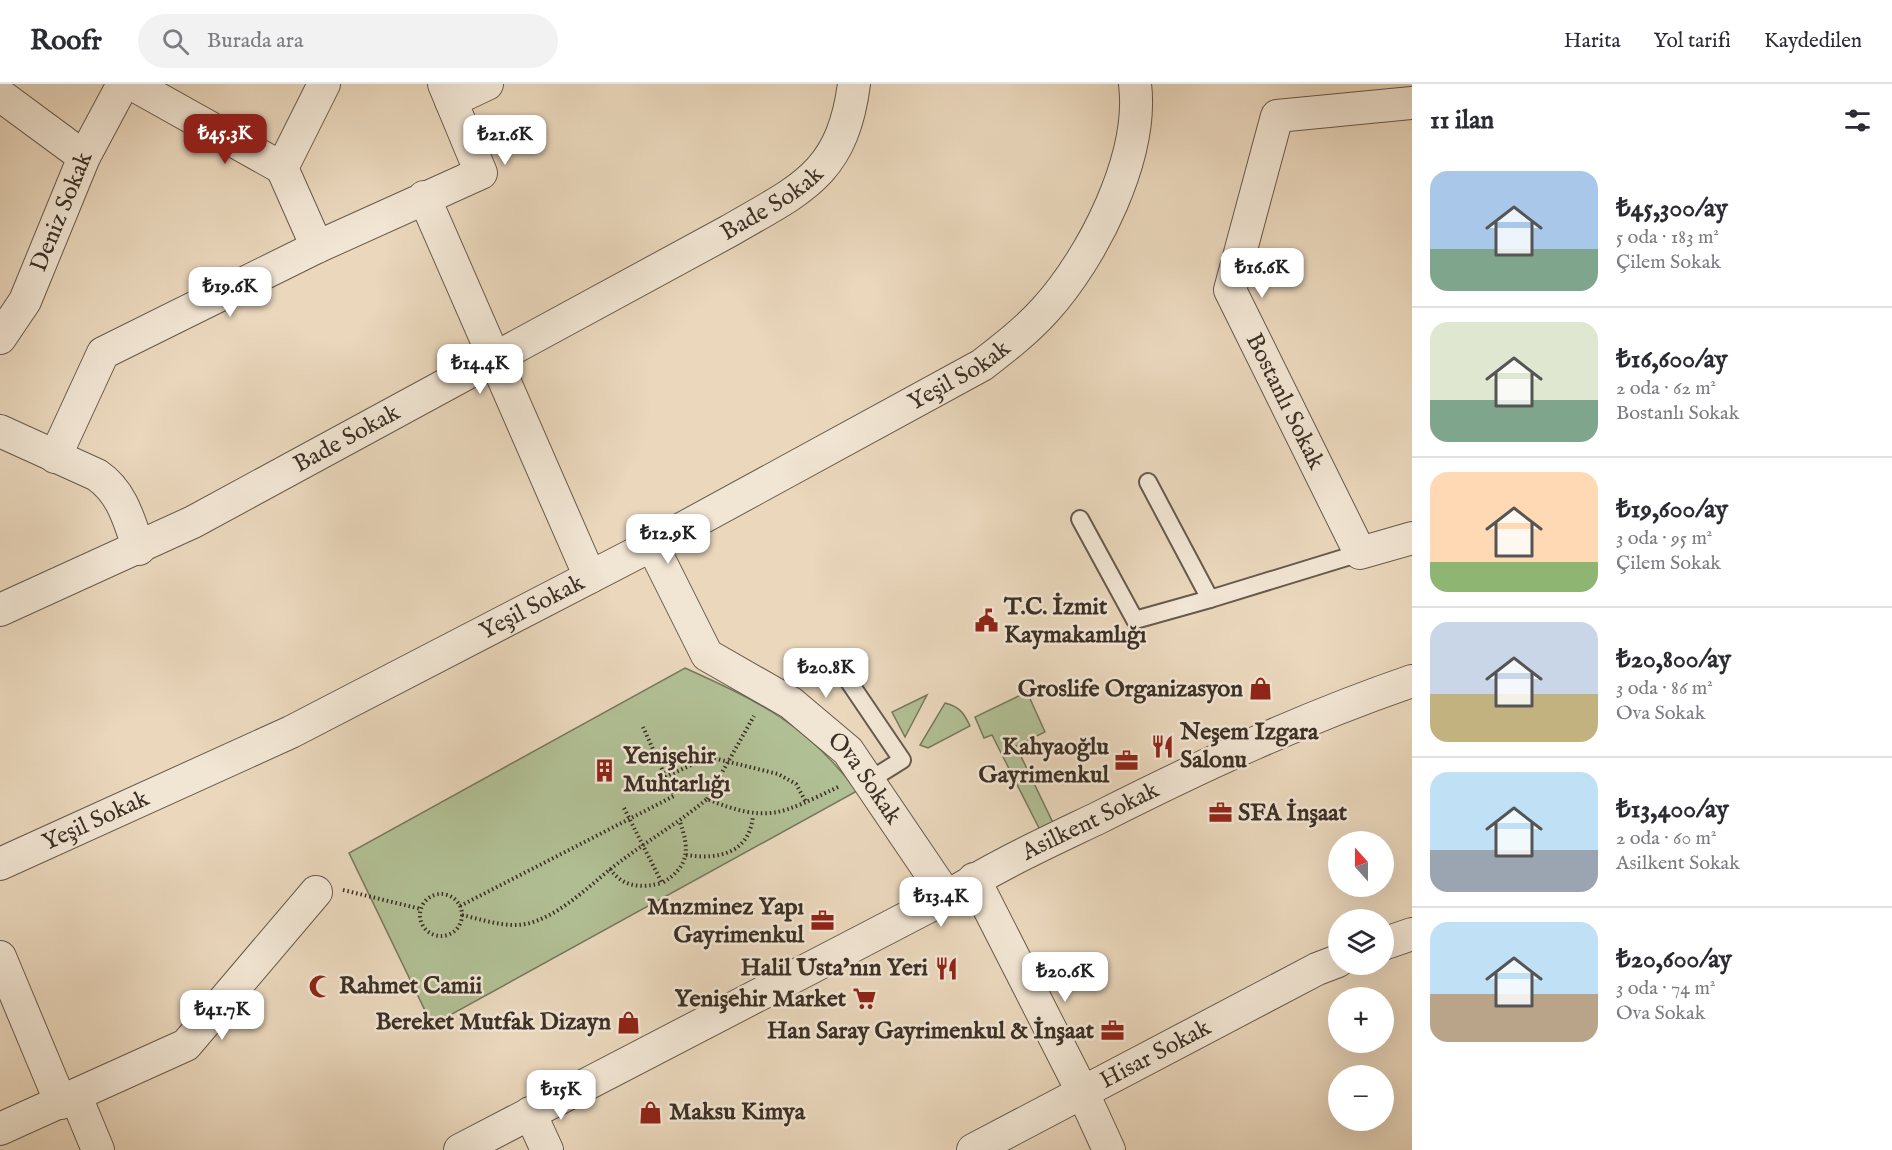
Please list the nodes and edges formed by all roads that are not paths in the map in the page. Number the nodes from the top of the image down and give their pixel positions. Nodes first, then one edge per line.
1 (123, 84) edge
2 (132, 84) edge
3 (324, 84) edge
4 (487, 84) edge
5 (854, 84) edge
6 (1135, 84) edge
7 (448, 93) edge
8 (0, 95) edge
9 (1412, 103) edge
10 (84, 157) junction
11 (282, 168) junction
12 (424, 197) junction
13 (317, 247) junction
14 (0, 338) edge
15 (494, 359) junction
16 (0, 431) edge
17 (55, 457) junction
18 (1148, 482) dead end
19 (1080, 519) dead end
20 (1412, 538) edge
21 (652, 545) junction
22 (139, 549) junction
23 (1360, 553) junction
24 (591, 577) junction
25 (1210, 598) junction
26 (0, 610) edge
27 (839, 667) dead end
28 (1412, 681) edge
29 (868, 777) junction
30 (0, 864) edge
31 (974, 879) junction
32 (316, 892) road end
33 (947, 897) junction
34 (1412, 934) edge
35 (1394, 940) edge
36 (0, 957) edge
37 (1328, 965) edge
38 (1082, 1092) junction
39 (68, 1100) junction
40 (530, 1113) junction
41 (0, 1129) edge
42 (98, 1150) edge
43 (460, 1150) edge
44 (547, 1150) edge
45 (973, 1150) edge
46 (1109, 1150) edge

1 - 10 street, Deniz Sokak
2 - 11 street
3 - 11 street
4 - 7 street
5 - 15 street, Bade Sokak
6 - 21 street, Yeşil Sokak
7 - 12 street
8 - 10 street
9 - 23 street, Bostanlı Sokak
10 - 14 street, Deniz Sokak
11 - 13 street
12 - 13 street
12 - 15 street
13 - 17 street
15 - 22 street, Bade Sokak
15 - 24 street
16 - 17 street
17 - 22 street
18 - 25 lane
19 - 25 lane
20 - 23 street
21 - 24 street, Yeşil Sokak
21 - 29 street, Ova Sokak
22 - 26 street, Bade Sokak
23 - 25 lane
24 - 30 street, Yeşil Sokak
27 - 29 lane
28 - 31 street, Asilkent Sokak
29 - 33 street, Ova Sokak
31 - 33 street, Asilkent Sokak
31 - 38 street
32 - 39 street
33 - 40 street, Asilkent Sokak
34 - 35 street
36 - 39 street
37 - 38 street, Hisar Sokak
38 - 45 street, Hisar Sokak
38 - 46 street
39 - 41 street
39 - 42 street
40 - 43 street, Asilkent Sokak
40 - 44 street

